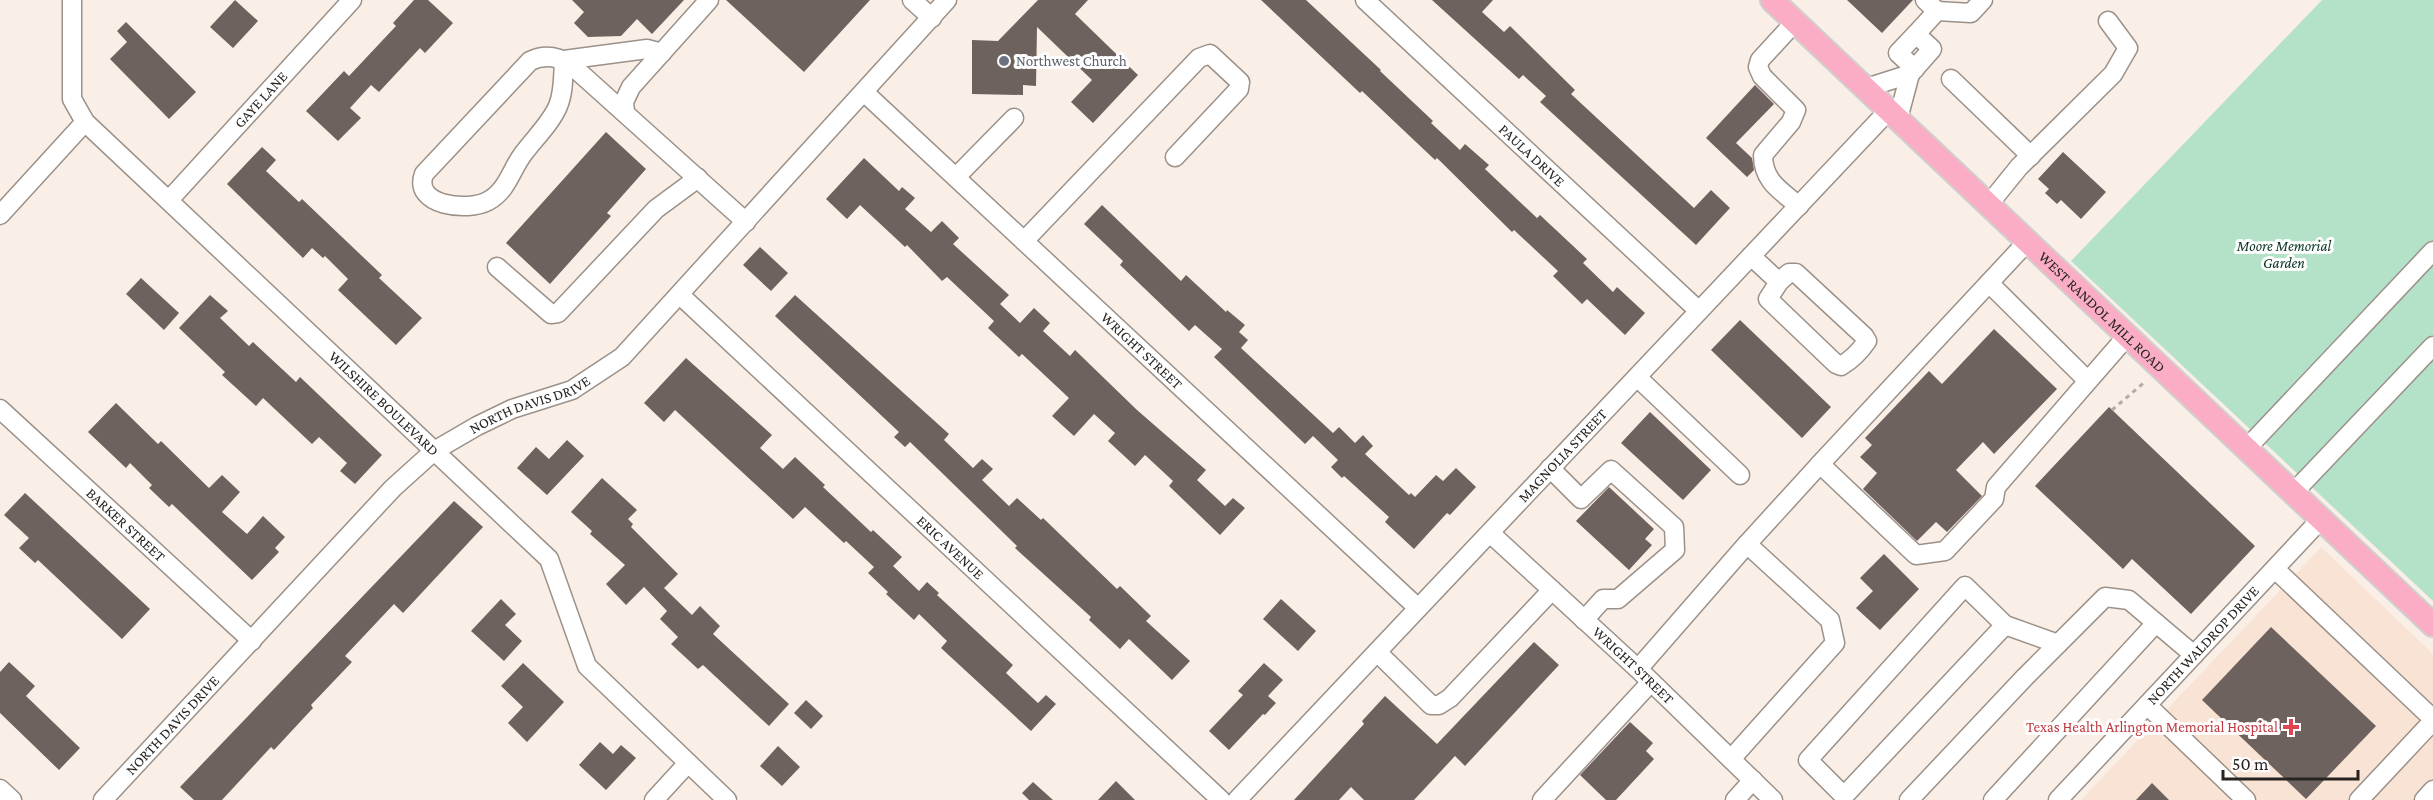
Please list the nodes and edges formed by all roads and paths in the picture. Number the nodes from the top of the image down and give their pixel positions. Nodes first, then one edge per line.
1 (72, 0) edge
2 (352, 0) edge
3 (709, 0) edge
4 (912, 0) edge
5 (947, 0) edge
6 (1365, 0) edge
7 (1772, 0) edge
8 (1983, 0) edge
9 (1931, 6) edge
10 (932, 18) junction
11 (2108, 21) dead end
12 (1795, 22) junction
13 (662, 53) junction
14 (564, 60) junction
15 (1912, 71) junction
16 (1951, 79) dead end
17 (1866, 88) junction
18 (865, 93) junction
19 (625, 112) junction
20 (1894, 115) junction
21 (1014, 118) dead end
22 (85, 123) junction
23 (2031, 156) junction
24 (1175, 157) dead end
25 (956, 177) junction
26 (698, 178) junction
27 (169, 200) junction
28 (1989, 204) junction
29 (1799, 206) junction
30 (0, 215) edge
31 (746, 222) junction
32 (1024, 241) junction
33 (2028, 241) junction
34 (2433, 251) edge
35 (1751, 256) junction
36 (497, 267) dead end
37 (1779, 282) junction
38 (1989, 283) junction
39 (680, 295) junction
40 (1699, 311) junction
41 (2128, 335) junction
42 (2433, 346) edge
43 (1637, 377) junction
44 (2087, 380) junction
45 (2146, 381) dead end
46 (0, 409) edge
47 (2112, 410) dead end
48 (2247, 448) junction
49 (434, 451) junction
50 (1820, 464) junction
51 (1550, 468) junction
52 (1740, 475) dead end
53 (2294, 492) junction
54 (2322, 518) junction
55 (1490, 533) junction
56 (1747, 544) junction
57 (2275, 569) junction
58 (1552, 590) junction
59 (1418, 608) junction
60 (1584, 620) junction
61 (2156, 623) junction
62 (2005, 625) junction
63 (2433, 625) edge
64 (252, 641) junction
65 (2058, 644) junction
66 (1377, 652) junction
67 (2194, 655) junction
68 (1644, 675) junction
69 (2146, 705) junction
70 (2433, 720) edge
71 (1731, 759) junction
72 (688, 762) junction
73 (1753, 780) junction
74 (0, 789) edge
75 (1845, 799) edge
76 (2060, 799) edge
77 (12, 800) edge
78 (103, 800) edge
79 (654, 800) edge
80 (727, 800) edge
81 (1234, 800) edge
82 (1542, 800) edge
83 (1735, 800) edge
84 (1773, 800) edge
85 (1909, 800) edge
86 (1993, 800) edge
87 (2246, 800) edge
88 (2360, 800) edge

1 - 22 street, WILSHIRE BOULEVARD
2 - 27 street, GAYE LANE
3 - 13 street
4 - 10 street
5 - 10 street, NORTH DAVIS DRIVE
6 - 40 street, PAULA DRIVE
7 - 12 main road, WEST RANDOL MILL ROAD
8 - 9 street
9 - 15 street
10 - 18 street, NORTH DAVIS DRIVE
11 - 23 street
12 - 17 main road, WEST RANDOL MILL ROAD
12 - 29 street
13 - 14 street
13 - 19 street
14 - 14 street
14 - 19 street
15 - 17 street
15 - 20 street
16 - 23 street
17 - 20 main road, WEST RANDOL MILL ROAD
18 - 25 street, WRIGHT STREET
18 - 31 street, NORTH DAVIS DRIVE
19 - 26 street
20 - 28 main road, WEST RANDOL MILL ROAD
20 - 29 street, MAGNOLIA STREET
21 - 25 street
22 - 27 street, WILSHIRE BOULEVARD
22 - 30 street
23 - 28 street
24 - 32 street
25 - 32 street, WRIGHT STREET
26 - 31 street
26 - 36 street
27 - 49 street, WILSHIRE BOULEVARD
28 - 33 main road, WEST RANDOL MILL ROAD
29 - 35 street, MAGNOLIA STREET
31 - 39 street, NORTH DAVIS DRIVE
32 - 59 street, WRIGHT STREET
33 - 38 street
33 - 41 main road, WEST RANDOL MILL ROAD
34 - 48 street
35 - 37 street
35 - 40 street, MAGNOLIA STREET
37 - 37 street
38 - 44 street
38 - 50 street
39 - 49 street, NORTH DAVIS DRIVE
39 - 81 street, ERIC AVENUE
40 - 43 street, MAGNOLIA STREET
41 - 44 street
41 - 48 main road, WEST RANDOL MILL ROAD
42 - 53 street
43 - 51 street, MAGNOLIA STREET
43 - 52 street
44 - 50 street
45 - 47 path
46 - 64 street, BARKER STREET
48 - 53 main road, WEST RANDOL MILL ROAD
49 - 64 street, NORTH DAVIS DRIVE
49 - 72 street, WILSHIRE BOULEVARD
50 - 56 street
51 - 55 street, MAGNOLIA STREET
51 - 60 street
53 - 54 main road, WEST RANDOL MILL ROAD
54 - 57 street, NORTH WALDROP DRIVE
54 - 63 main road, WEST RANDOL MILL ROAD
55 - 58 street, WRIGHT STREET
55 - 59 street, MAGNOLIA STREET
56 - 68 street
56 - 71 street
57 - 67 street, NORTH WALDROP DRIVE
57 - 70 street
58 - 60 street, WRIGHT STREET
58 - 66 street
59 - 66 street, MAGNOLIA STREET
60 - 68 street, WRIGHT STREET
61 - 65 street
61 - 67 street
61 - 86 street
62 - 65 street
62 - 75 street
62 - 75 street
64 - 78 street, NORTH DAVIS DRIVE
65 - 85 street
66 - 81 street, MAGNOLIA STREET
67 - 69 street, NORTH WALDROP DRIVE
68 - 71 street, WRIGHT STREET
68 - 82 street
69 - 76 street, NORTH WALDROP DRIVE
69 - 87 street
70 - 88 street
71 - 73 street, WRIGHT STREET
72 - 79 street
72 - 80 street, WILSHIRE BOULEVARD
73 - 83 street
73 - 84 street, WRIGHT STREET
74 - 77 street

